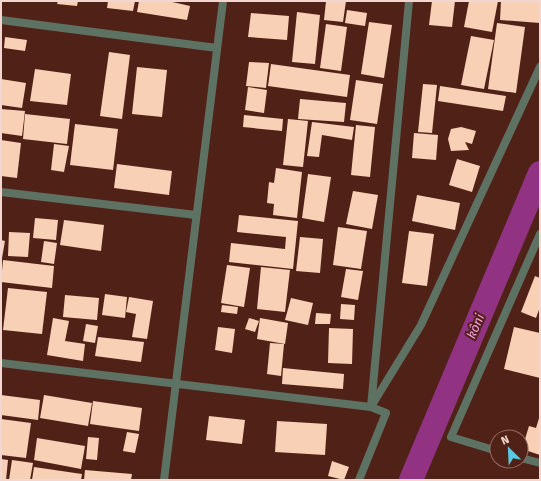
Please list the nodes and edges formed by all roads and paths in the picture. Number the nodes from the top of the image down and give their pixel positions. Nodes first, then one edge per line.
1 (223, 1) edge
2 (409, 1) edge
3 (1, 20) edge
4 (217, 48) junction
5 (540, 67) edge
6 (1, 192) edge
7 (196, 215) junction
8 (540, 234) edge
9 (1, 363) edge
10 (176, 382) junction
11 (371, 407) junction
12 (489, 449) edge
13 (529, 460) edge
14 (540, 463) edge
15 (164, 480) edge
16 (359, 480) edge

1 - 4 street
2 - 11 street
3 - 4 street
4 - 7 street
5 - 11 street
6 - 7 street
7 - 10 street
8 - 12 street
9 - 10 street
10 - 11 street
10 - 15 street
11 - 16 street
13 - 14 street

